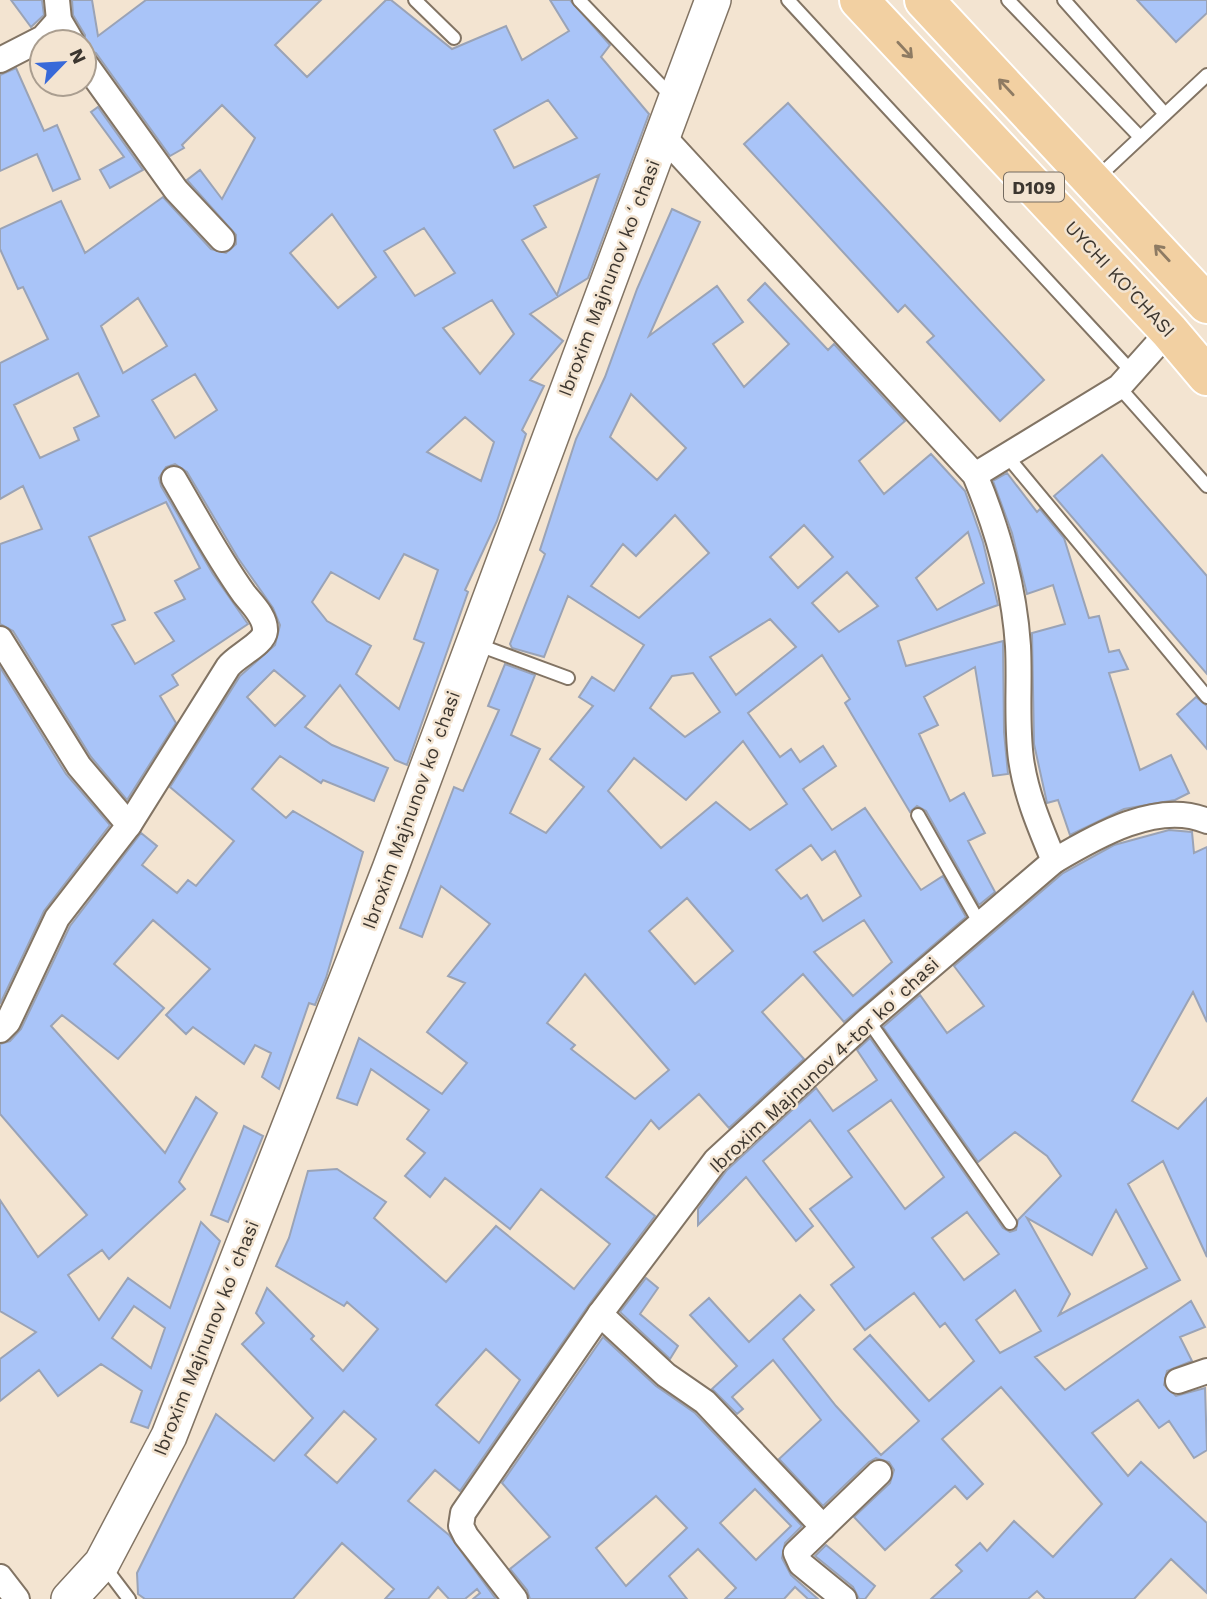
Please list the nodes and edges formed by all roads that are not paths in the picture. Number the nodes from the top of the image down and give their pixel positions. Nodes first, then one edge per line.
1 (415, 0) edge
2 (579, 0) edge
3 (713, 0) edge
4 (788, 0) edge
5 (859, 0) edge
6 (924, 0) edge
7 (1008, 0) edge
8 (1064, 0) edge
9 (58, 10) edge
10 (66, 28) edge
11 (454, 38) dead end
12 (0, 60) edge
13 (1207, 75) edge
14 (98, 81) edge
15 (675, 100) junction
16 (1165, 114) junction
17 (662, 135) junction
18 (1140, 137) junction
19 (1094, 181) junction
20 (222, 239) dead end
21 (1207, 304) edge
22 (1169, 331) junction
23 (1207, 376) edge
24 (1125, 379) junction
25 (1007, 456) junction
26 (975, 475) junction
27 (174, 479) dead end
28 (1207, 486) edge
29 (0, 639) edge
30 (472, 642) junction
31 (568, 678) dead end
32 (1207, 697) edge
33 (918, 815) dead end
34 (1207, 821) edge
35 (129, 825) junction
36 (1054, 861) junction
37 (980, 924) junction
38 (868, 1020) junction
39 (0, 1030) edge
40 (1010, 1223) dead end
41 (600, 1314) junction
42 (1207, 1371) edge
43 (1178, 1381) dead end
44 (879, 1473) dead end
45 (823, 1527) junction
46 (102, 1563) junction
47 (0, 1577) edge
48 (17, 1599) edge
49 (69, 1599) edge
50 (129, 1599) edge
51 (516, 1599) edge
52 (844, 1599) edge

1 - 11 lane
2 - 15 lane
3 - 15 street, Ibroxim Majnunov koʻchasi
4 - 24 lane
5 -> 22 main road, UYCHI KO'CHASI / D109
19 -> 6 main road, D109
7 - 18 lane
8 - 16 lane
9 - 10 street
9 - 12 street
13 - 16 lane
14 - 20 street
15 - 17 street, Ibroxim Majnunov koʻchasi
16 - 18 lane
17 - 26 street
17 - 30 street, Ibroxim Majnunov koʻchasi
18 - 19 lane
21 -> 19 main road, D109
22 - 23 main road, UYCHI KO'CHASI / D109
22 - 24 street
24 - 25 street
24 - 28 lane
25 - 26 street
25 - 32 lane
26 - 36 street
27 - 35 street
29 - 35 street
30 - 31 lane
30 - 46 street, Ibroxim Majnunov koʻchasi
33 - 37 lane
34 - 36 street, Ibroxim Majnunov 4-tor koʻchasi
35 - 39 street
36 - 37 street, Ibroxim Majnunov 4-tor koʻchasi
37 - 38 street, Ibroxim Majnunov 4-tor koʻchasi
38 - 40 lane
38 - 41 street, Ibroxim Majnunov 4-tor koʻchasi
41 - 45 street
41 - 51 street, Ibroxim Majnunov 4-tor koʻchasi
42 - 43 street
44 - 45 street
45 - 52 street
46 - 49 street, Ibroxim Majnunov koʻchasi
46 - 50 lane
47 - 48 street

